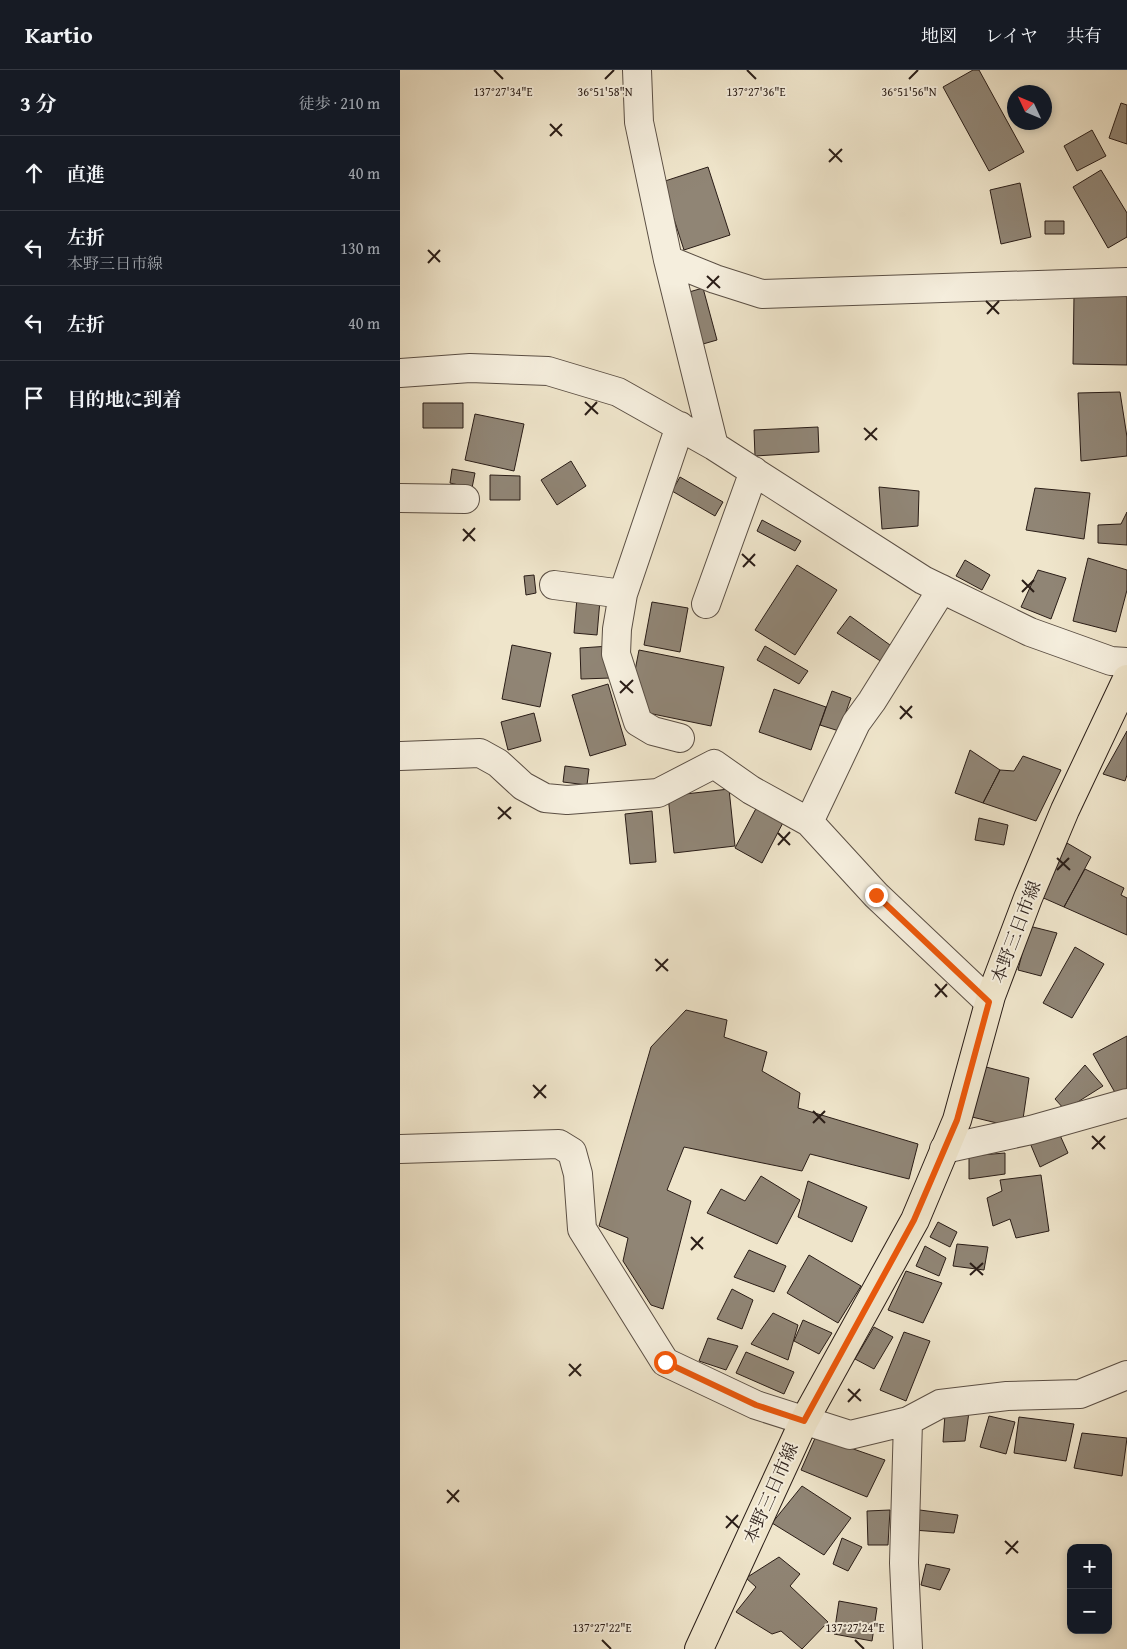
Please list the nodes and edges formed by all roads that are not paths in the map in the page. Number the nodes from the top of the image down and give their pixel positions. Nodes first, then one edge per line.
1 (637, 70) edge
2 (668, 260) junction
3 (1127, 282) edge
4 (400, 372) edge
5 (680, 426) junction
6 (714, 446) junction
7 (754, 471) junction
8 (400, 498) edge
9 (465, 499) dead end
10 (554, 585) dead end
11 (942, 589) junction
12 (623, 594) junction
13 (706, 604) dead end
14 (1127, 662) edge
15 (1127, 679) edge
16 (680, 738) dead end
17 (400, 756) edge
18 (809, 822) junction
19 (989, 1002) junction
20 (1127, 1103) edge
21 (400, 1149) edge
22 (944, 1149) junction
23 (1127, 1375) edge
24 (804, 1421) junction
25 (908, 1421) junction
26 (699, 1649) edge
27 (908, 1649) edge

1 - 2 street
2 - 3 street
2 - 6 street
4 - 5 street
5 - 6 street
5 - 12 street
6 - 7 street
7 - 11 street
7 - 13 street
8 - 9 street
10 - 12 street
11 - 14 street
11 - 18 street
12 - 16 street
15 - 19 main road, 本野三日市線
17 - 18 street
18 - 19 street
19 - 22 main road, 本野三日市線
20 - 22 street
21 - 24 street
22 - 24 main road, 本野三日市線
23 - 25 street
24 - 25 street
24 - 26 main road, 本野三日市線
25 - 27 street

